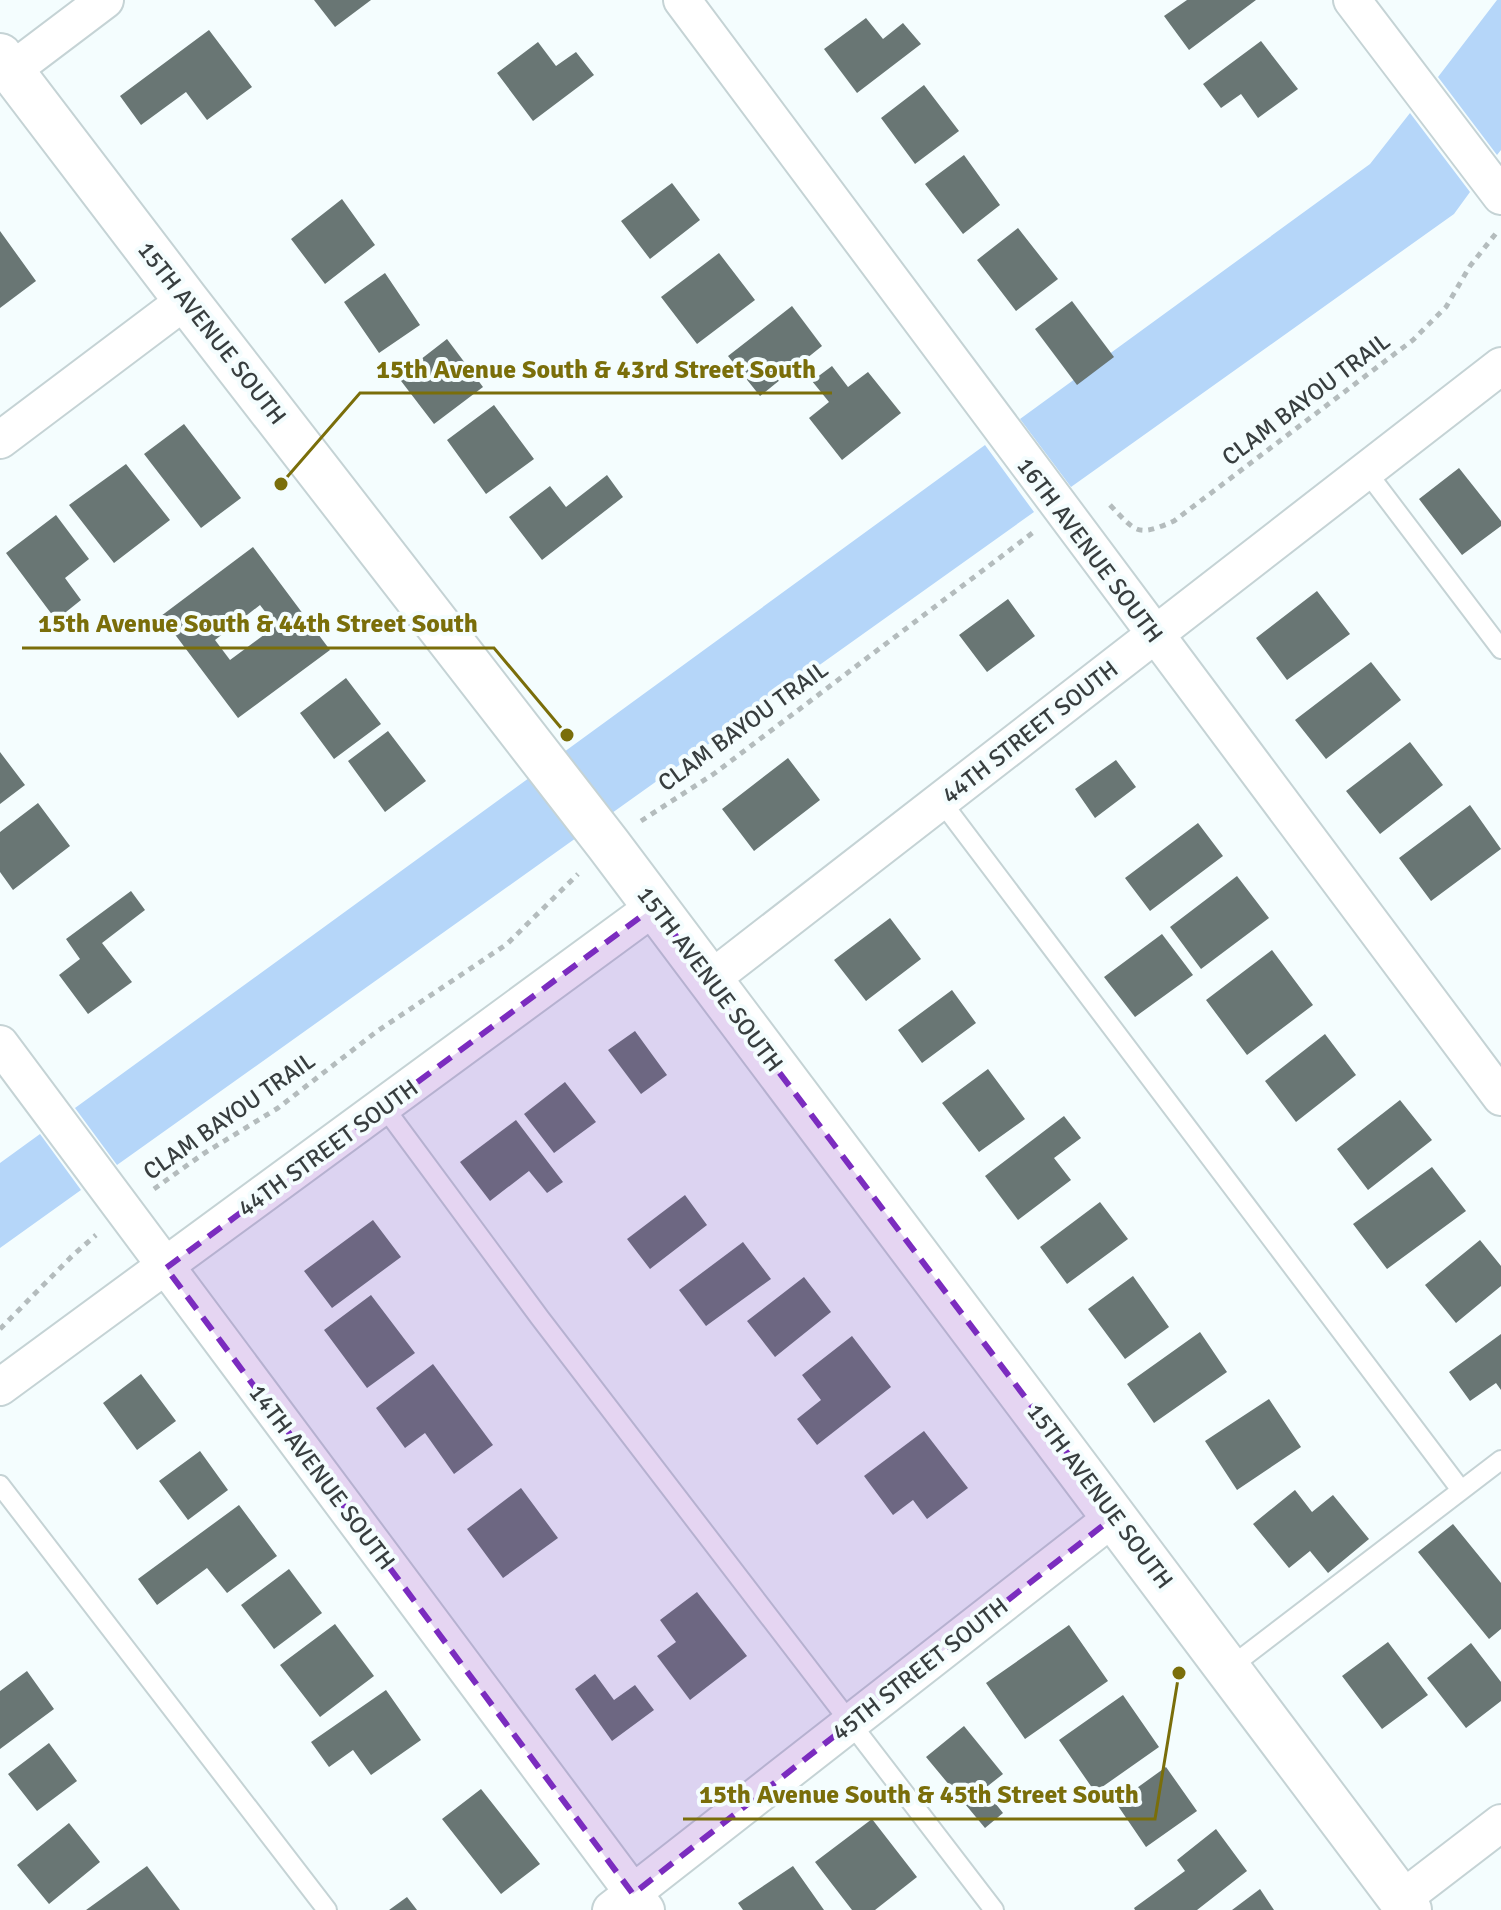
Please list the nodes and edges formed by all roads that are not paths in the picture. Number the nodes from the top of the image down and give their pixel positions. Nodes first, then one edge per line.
1 (105, 0) edge
2 (682, 0) edge
3 (1352, 0) edge
4 (6, 64) edge
5 (1501, 196) edge
6 (186, 300) junction
7 (1501, 366) edge
8 (0, 440) edge
9 (1366, 471) junction
10 (1154, 636) junction
11 (1501, 649) edge
12 (941, 801) junction
13 (654, 907) junction
14 (711, 979) junction
15 (0, 1044) edge
16 (1501, 1097) edge
17 (384, 1107) junction
18 (166, 1268) junction
19 (0, 1387) edge
20 (1501, 1460) edge
21 (0, 1485) edge
22 (1461, 1490) junction
23 (1115, 1516) junction
24 (1229, 1668) junction
25 (851, 1723) junction
26 (1501, 1823) edge
27 (1405, 1904) edge
28 (630, 1905) edge
29 (327, 1910) edge
30 (994, 1910) edge

1 - 4 street
2 - 10 street, 16TH AVENUE SOUTH
3 - 5 street
4 - 6 street, 15TH AVENUE SOUTH
6 - 8 street
6 - 13 street, 15TH AVENUE SOUTH
7 - 9 street, 44TH STREET SOUTH
9 - 10 street, 44TH STREET SOUTH
9 - 11 lane
10 - 12 street, 44TH STREET SOUTH
10 - 16 street, 16TH AVENUE SOUTH
12 - 14 street, 44TH STREET SOUTH
12 - 22 lane
13 - 14 street, 15TH AVENUE SOUTH
13 - 17 street, 44TH STREET SOUTH
14 - 23 street, 15TH AVENUE SOUTH
15 - 18 street, 14TH AVENUE SOUTH
17 - 18 street, 44TH STREET SOUTH
17 - 25 lane
18 - 19 street, 44TH STREET SOUTH
18 - 28 street, 14TH AVENUE SOUTH
20 - 22 lane
21 - 29 lane
22 - 24 lane
23 - 24 street, 15TH AVENUE SOUTH
23 - 25 street, 45TH STREET SOUTH
24 - 27 street, 15TH AVENUE SOUTH
25 - 28 street, 45TH STREET SOUTH
25 - 30 lane
26 - 27 street

